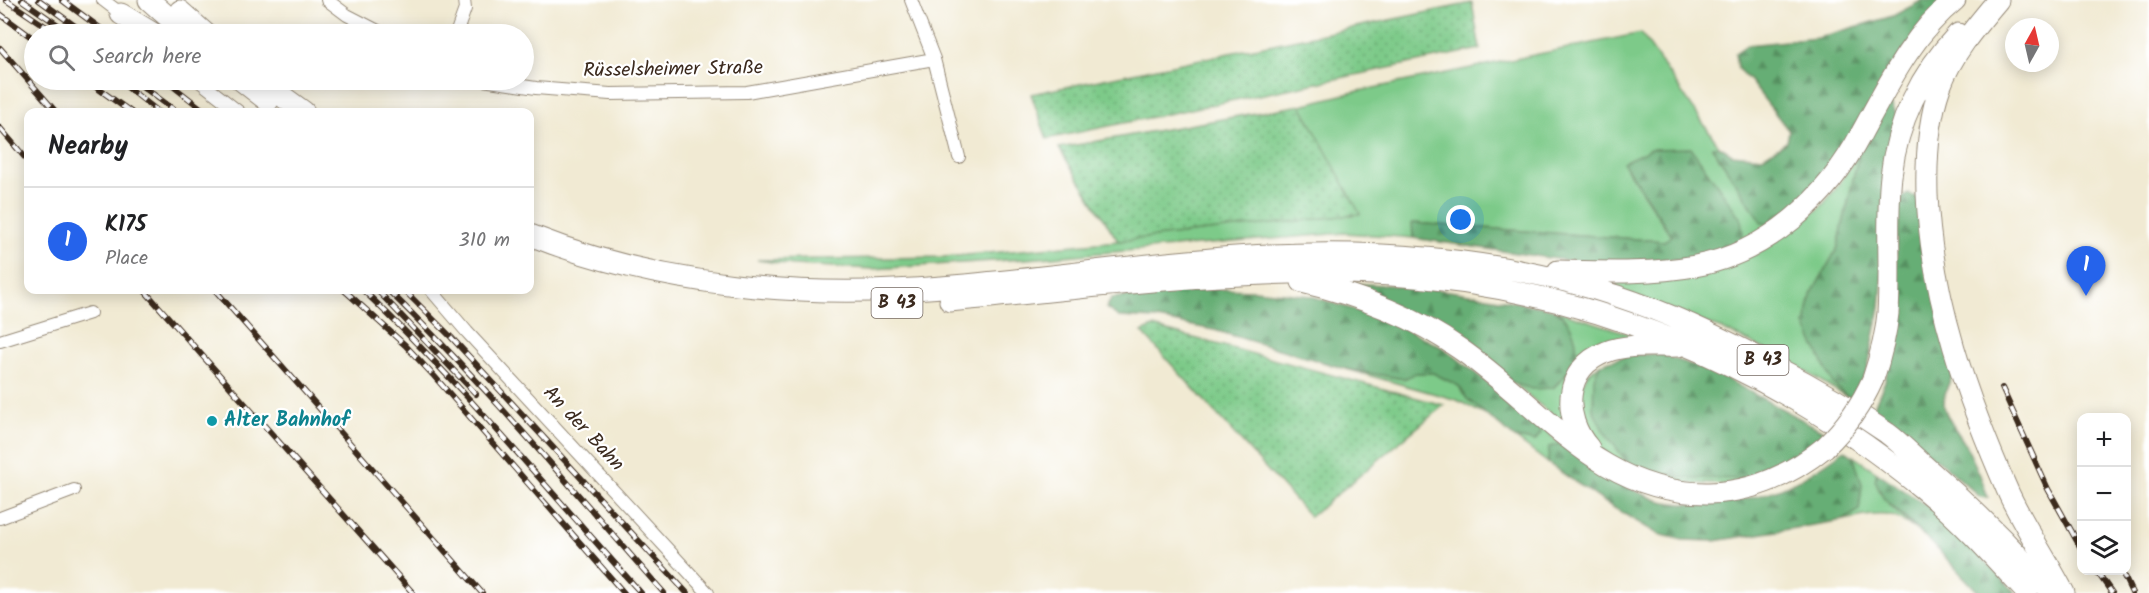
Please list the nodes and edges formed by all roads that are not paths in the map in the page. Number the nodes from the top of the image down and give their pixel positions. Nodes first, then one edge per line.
1 (103, 0) edge
2 (149, 0) edge
3 (168, 0) edge
4 (327, 0) edge
5 (464, 0) edge
6 (911, 0) edge
7 (1955, 0) edge
8 (1996, 0) edge
9 (122, 14) junction
10 (134, 24) edge
11 (138, 24) edge
12 (176, 24) edge
13 (195, 24) edge
14 (365, 24) edge
15 (460, 24) edge
16 (934, 58) junction
17 (534, 88) edge
18 (211, 90) edge
19 (263, 90) edge
20 (264, 90) edge
21 (234, 108) edge
22 (279, 108) edge
23 (297, 108) edge
24 (959, 157) dead end
25 (534, 236) edge
26 (534, 249) edge
27 (1516, 270) junction
28 (1269, 274) junction
29 (434, 294) edge
30 (90, 313) dead end
31 (0, 341) edge
32 (1691, 346) junction
33 (1603, 464) junction
34 (74, 490) dead end
35 (0, 518) edge
36 (708, 593) edge
37 (2027, 593) edge
38 (2052, 593) edge
39 (2064, 593) edge

1 - 9 street
2 - 12 highway
3 - 13 highway
4 - 14 street
5 - 15 street
6 - 16 street
7 - 27 highway
8 - 33 highway, bridge
8 - 39 highway
9 - 10 street
9 - 11 highway
16 - 17 street, Rüsselsheimer Straße
16 - 24 street
18 - 21 street
19 - 22 highway
20 - 23 highway
25 - 27 highway, B 43
26 - 28 highway, B 43
27 - 38 highway, B 43
28 - 32 highway, B 43
28 - 33 highway
29 - 36 street, An der Bahn
30 - 31 street
32 - 33 highway
32 - 37 highway, B 43
34 - 35 street

